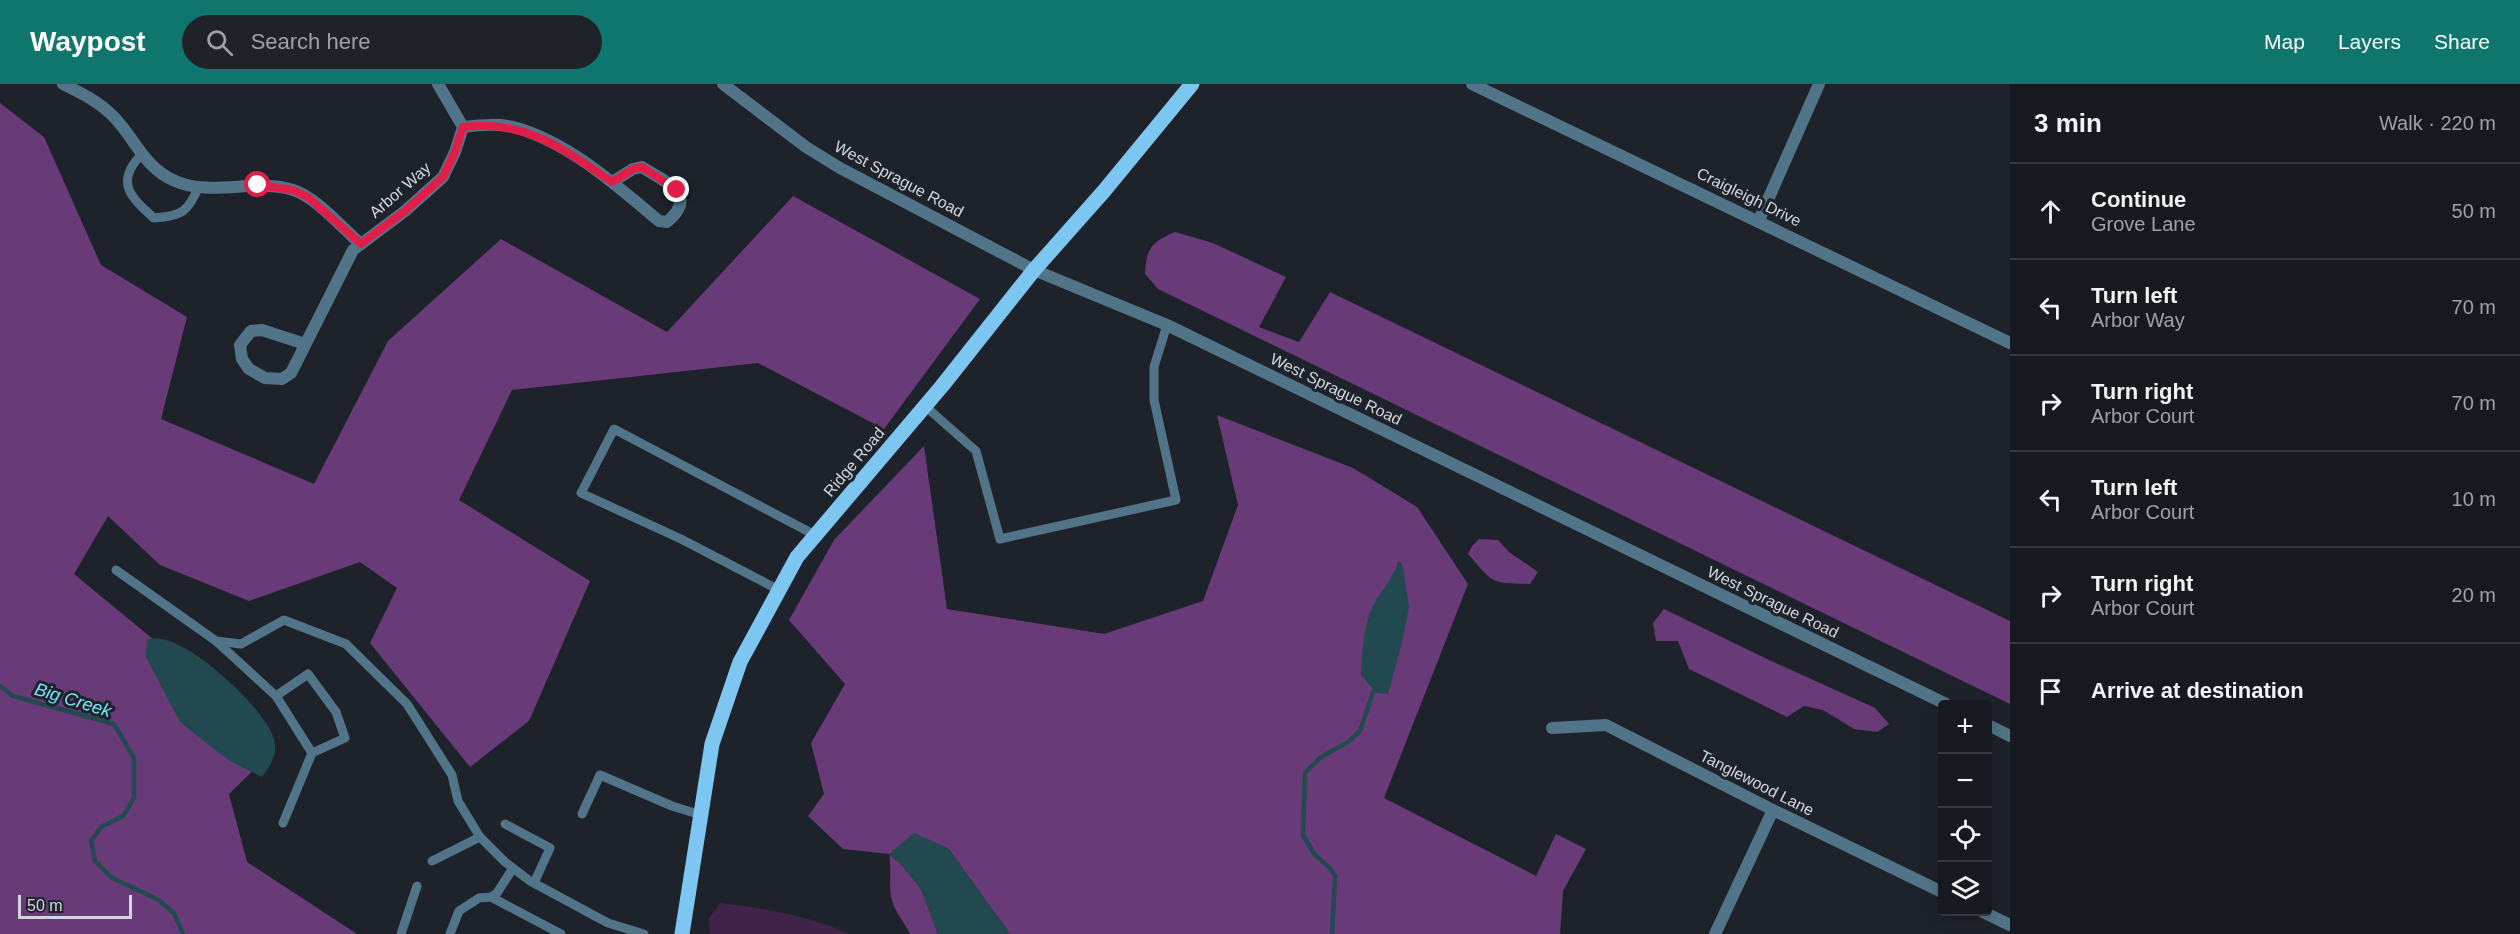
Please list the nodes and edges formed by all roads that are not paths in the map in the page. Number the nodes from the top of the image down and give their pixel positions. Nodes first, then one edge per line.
1 (63, 84) edge
2 (438, 84) edge
3 (723, 84) edge
4 (1192, 84) edge
5 (1472, 84) edge
6 (1819, 84) edge
7 (463, 127) junction
8 (141, 155) junction
9 (612, 182) junction
10 (199, 186) junction
11 (1759, 220) junction
12 (361, 244) junction
13 (1034, 270) junction
14 (1167, 325) junction
15 (2010, 343) edge
16 (305, 344) junction
17 (924, 406) junction
18 (815, 535) junction
19 (116, 570) dead end
20 (779, 591) junction
21 (216, 641) junction
22 (276, 696) junction
23 (1938, 701) edge
24 (1992, 727) edge
25 (1552, 728) dead end
26 (2010, 736) edge
27 (312, 753) junction
28 (1773, 810) junction
29 (582, 814) dead end
30 (701, 815) junction
31 (283, 824) dead end
32 (505, 824) dead end
33 (480, 837) junction
34 (432, 861) dead end
35 (513, 868) junction
36 (534, 883) junction
37 (417, 886) dead end
38 (1938, 890) edge
39 (490, 897) junction
40 (1991, 916) edge
41 (614, 924) junction
42 (2010, 925) edge
43 (401, 934) edge
44 (450, 934) edge
45 (561, 934) edge
46 (610, 934) edge
47 (644, 934) edge
48 (682, 934) edge
49 (1715, 934) edge

1 - 8 street
2 - 7 street
3 - 13 street, West Sprague Road
4 - 13 main road, Ridge Road
5 - 11 street, Craigleigh Drive
6 - 11 street
7 - 9 street
7 - 12 street, Arbor Way
8 - 10 street
8 - 10 lane
9 - 9 street
10 - 12 street
11 - 15 street, Craigleigh Drive
12 - 16 street, Arbor Way
13 - 14 street, West Sprague Road
13 - 17 main road, Ridge Road
14 - 17 lane
14 - 23 street, West Sprague Road
16 - 16 street, Arbor Way
17 - 18 main road, Ridge Road
18 - 20 main road, Ridge Road
18 - 20 lane
19 - 21 lane
20 - 30 main road, Ridge Road
21 - 22 lane
21 - 33 lane
22 - 27 lane
22 - 27 lane
24 - 26 street
25 - 28 street, Tanglewood Lane
27 - 31 lane
28 - 38 street, Tanglewood Lane
28 - 49 street
29 - 30 lane
30 - 48 main road, Ridge Road
32 - 36 lane
33 - 34 lane
33 - 35 lane
35 - 36 lane
35 - 39 lane
36 - 41 lane
37 - 43 lane
39 - 44 lane
39 - 45 lane
40 - 42 street
41 - 46 lane
41 - 47 lane

